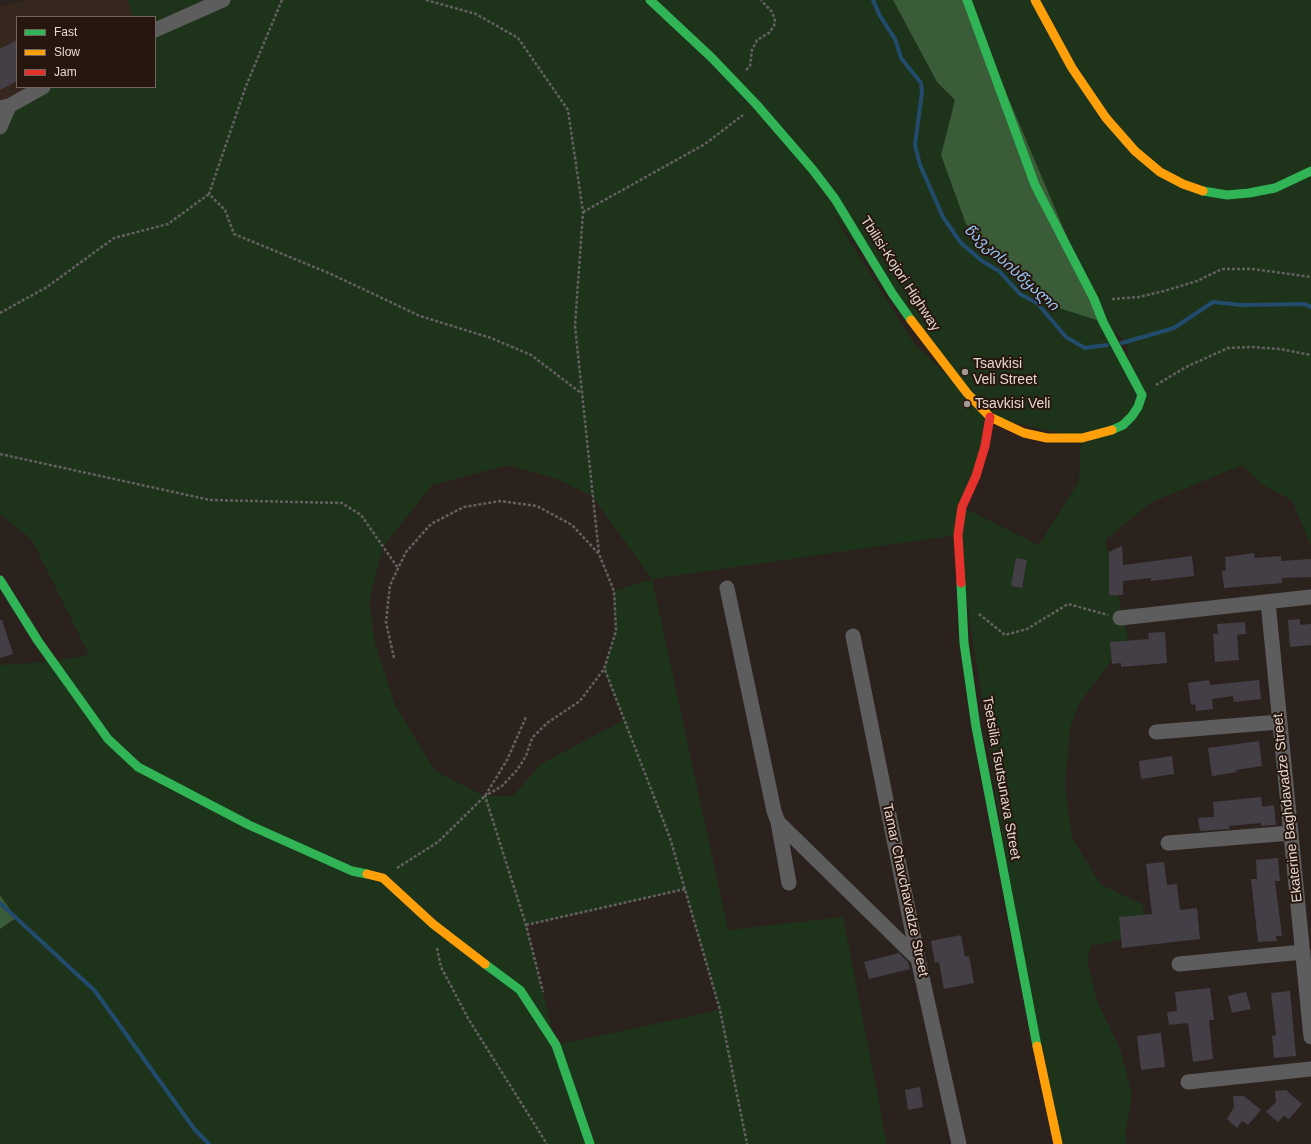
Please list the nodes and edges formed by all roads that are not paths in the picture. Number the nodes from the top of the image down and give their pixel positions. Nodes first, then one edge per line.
1 (223, 0) edge
2 (650, 0) edge
3 (967, 0) edge
4 (1035, 0) edge
5 (156, 30) edge
6 (41, 88) edge
7 (5, 107) edge
8 (0, 127) edge
9 (1311, 171) edge
10 (990, 417) junction
11 (0, 580) edge
12 (727, 588) dead end
13 (1311, 597) edge
14 (1268, 602) junction
15 (1120, 618) road end
16 (853, 636) dead end
17 (1279, 722) junction
18 (1156, 732) dead end
19 (778, 822) junction
20 (1291, 833) junction
21 (1168, 843) dead end
22 (790, 882) dead end
23 (1303, 952) junction
24 (918, 959) junction
25 (1179, 964) dead end
26 (1311, 1038) edge
27 (1311, 1069) edge
28 (1188, 1082) dead end
29 (590, 1144) edge
30 (959, 1144) edge
31 (1058, 1144) edge

1 - 5 street
2 - 10 street, Tbilisi-Kojori Highway
3 - 10 street, Tbilisi-Kojori Highway
4 - 9 street
6 - 7 street
7 - 8 street
10 - 31 street, Tsetsilia Tsutsunava Street
11 - 29 street
12 - 19 street
13 - 14 street
14 - 15 street
14 - 17 street, Ekaterine Baghdavadze Street
16 - 24 street, Tamar Chavchavadze Street
17 - 18 street
17 - 20 street, Ekaterine Baghdavadze Street
19 - 22 street
19 - 24 street
20 - 21 street
20 - 23 street, Ekaterine Baghdavadze Street
23 - 25 street
23 - 26 street, Ekaterine Baghdavadze Street
24 - 30 street, Tamar Chavchavadze Street
27 - 28 street

